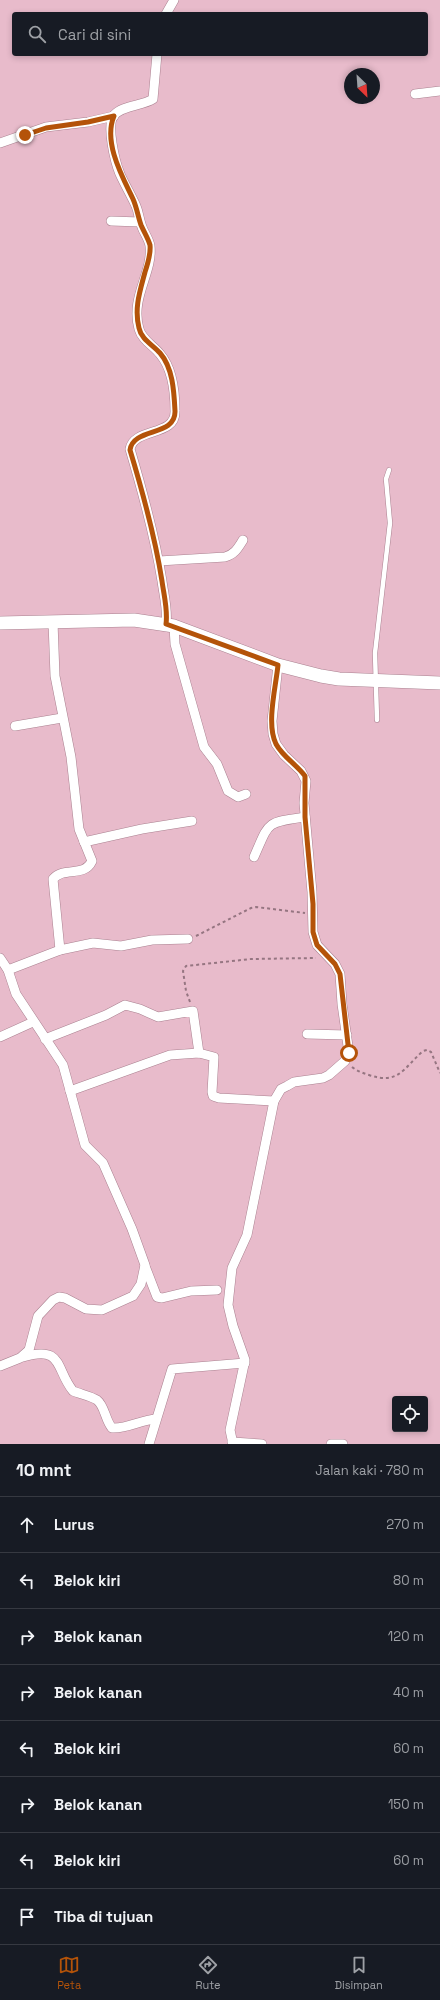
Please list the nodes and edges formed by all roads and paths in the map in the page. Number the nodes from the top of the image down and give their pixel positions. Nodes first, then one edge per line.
1 (174, 0) edge
2 (167, 12) edge
3 (157, 56) edge
4 (440, 90) edge
5 (415, 94) dead end
6 (114, 116) junction
7 (0, 143) edge
8 (111, 221) dead end
9 (140, 222) junction
10 (389, 470) dead end
11 (243, 540) dead end
12 (159, 560) junction
13 (53, 622) junction
14 (0, 623) edge
15 (170, 625) junction
16 (278, 665) junction
17 (376, 680) junction
18 (440, 683) edge
19 (62, 718) junction
20 (376, 720) dead end
21 (15, 726) dead end
22 (246, 794) dead end
23 (305, 817) junction
24 (192, 821) dead end
25 (84, 842) junction
26 (254, 857) dead end
27 (313, 914) junction
28 (188, 939) joint
29 (60, 950) junction
30 (0, 958) edge
31 (329, 958) junction
32 (8, 970) junction
33 (193, 1011) junction
34 (33, 1022) junction
35 (307, 1034) dead end
36 (347, 1035) junction
37 (0, 1037) edge
38 (45, 1039) junction
39 (199, 1053) junction
40 (345, 1061) junction
41 (440, 1073) edge
42 (70, 1091) junction
43 (274, 1101) junction
44 (145, 1265) junction
45 (217, 1290) dead end
46 (20, 1358) junction
47 (245, 1363) junction
48 (0, 1366) edge
49 (156, 1419) junction
50 (232, 1443) edge
51 (149, 1444) edge
52 (262, 1444) edge
53 (331, 1444) edge
54 (343, 1444) edge

1 - 2 street
3 - 6 street
4 - 5 street
6 - 7 street
6 - 9 street
8 - 9 street
9 - 12 street
10 - 17 lane
11 - 12 street
12 - 15 street
13 - 14 street
13 - 15 street
13 - 19 street
15 - 16 street
15 - 22 street
16 - 17 street
16 - 23 street
17 - 18 street
17 - 20 lane
19 - 21 street
19 - 25 street
23 - 26 street
23 - 27 street
24 - 25 street
25 - 29 street
27 - 28 path
27 - 31 street
28 - 29 street
29 - 32 street
30 - 32 street
31 - 33 path
31 - 36 street
32 - 34 street
33 - 38 street
33 - 39 street
34 - 37 street
34 - 38 street
35 - 36 street
36 - 40 street
38 - 42 street
39 - 42 street
39 - 43 street
40 - 41 path
40 - 43 street
42 - 44 street
43 - 47 street
44 - 45 street
44 - 46 street
46 - 48 street
46 - 49 street
47 - 49 street
47 - 50 street
49 - 51 street
50 - 52 street
53 - 54 street

